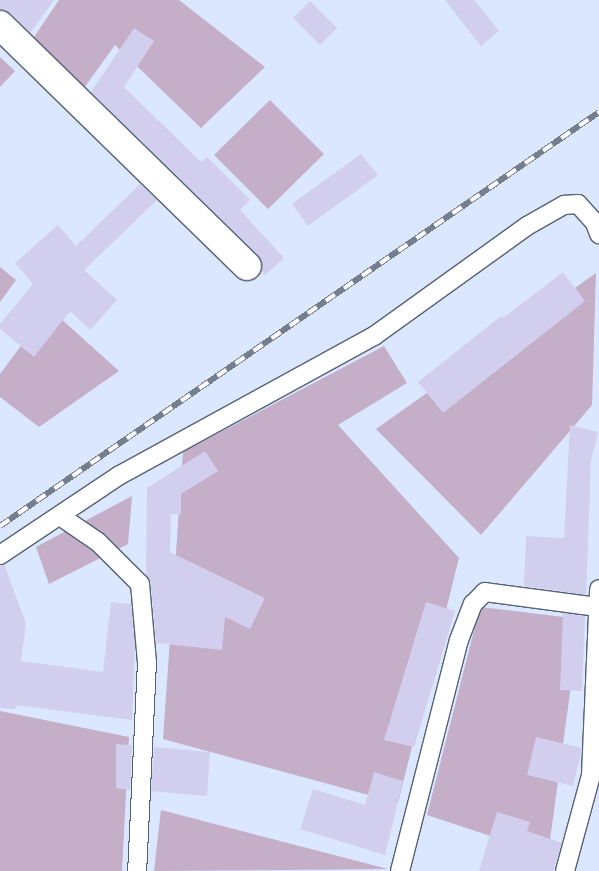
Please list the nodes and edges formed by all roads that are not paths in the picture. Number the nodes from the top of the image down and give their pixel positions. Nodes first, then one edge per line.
1 (0, 25) edge
2 (599, 234) edge
3 (246, 266) dead end
4 (60, 516) junction
5 (0, 555) edge
6 (599, 589) edge
7 (598, 607) edge
8 (137, 871) edge
9 (400, 871) edge
10 (565, 871) edge

1 - 3 street
2 - 4 lane
4 - 5 lane
4 - 8 lane
6 - 7 lane
7 - 9 lane
7 - 10 lane

